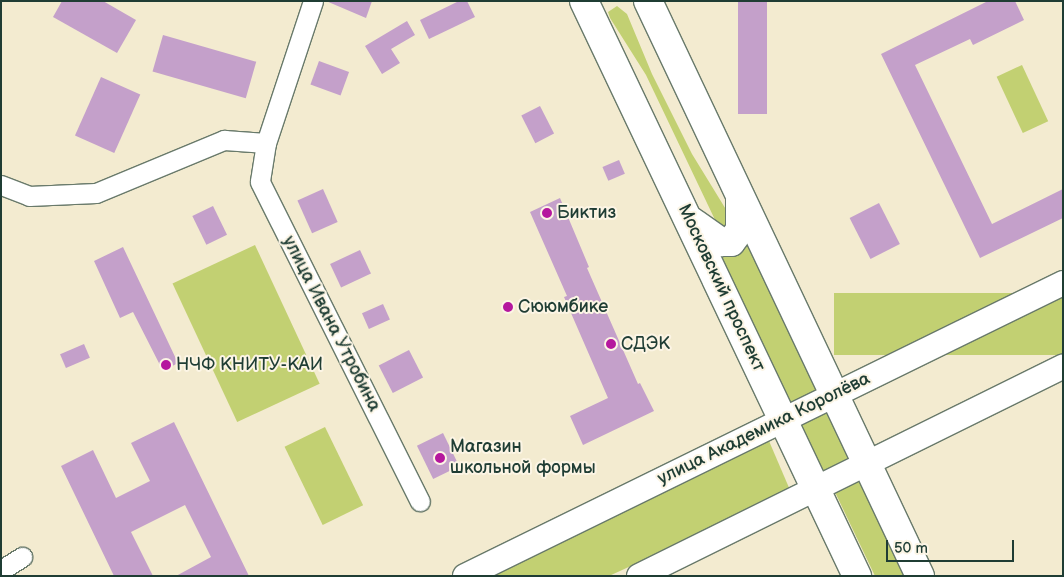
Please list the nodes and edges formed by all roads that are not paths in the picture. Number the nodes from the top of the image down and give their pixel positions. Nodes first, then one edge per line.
1 (313, 1) edge
2 (584, 1) edge
3 (598, 1) edge
4 (651, 3) edge
5 (605, 48) junction
6 (266, 143) junction
7 (1, 185) edge
8 (740, 196) junction
9 (690, 220) junction
10 (1063, 283) edge
11 (1063, 366) edge
12 (834, 395) junction
13 (784, 420) junction
14 (866, 462) junction
15 (816, 487) junction
16 (420, 501) dead end
17 (22, 557) dead end
18 (1, 570) edge
19 (465, 576) edge
20 (639, 576) edge
21 (857, 576) edge
22 (920, 576) edge

1 - 6 street, улица Ивана Утробина
2 - 5 main road, Московский проспект
3 - 5 main road
4 - 8 main road
5 - 9 main road, Московский проспект
6 - 7 street
6 - 16 street, улица Ивана Утробина
8 - 9 main road
8 - 12 main road
9 - 13 main road, Московский проспект
10 - 12 street, улица Академика Королёва
11 - 14 street
12 - 13 street, улица Академика Королёва
12 - 14 main road
13 - 15 main road, Московский проспект
13 - 19 street, улица Академика Королёва
14 - 15 street
14 - 22 main road
15 - 20 street
15 - 21 main road, Московский проспект
17 - 18 street

